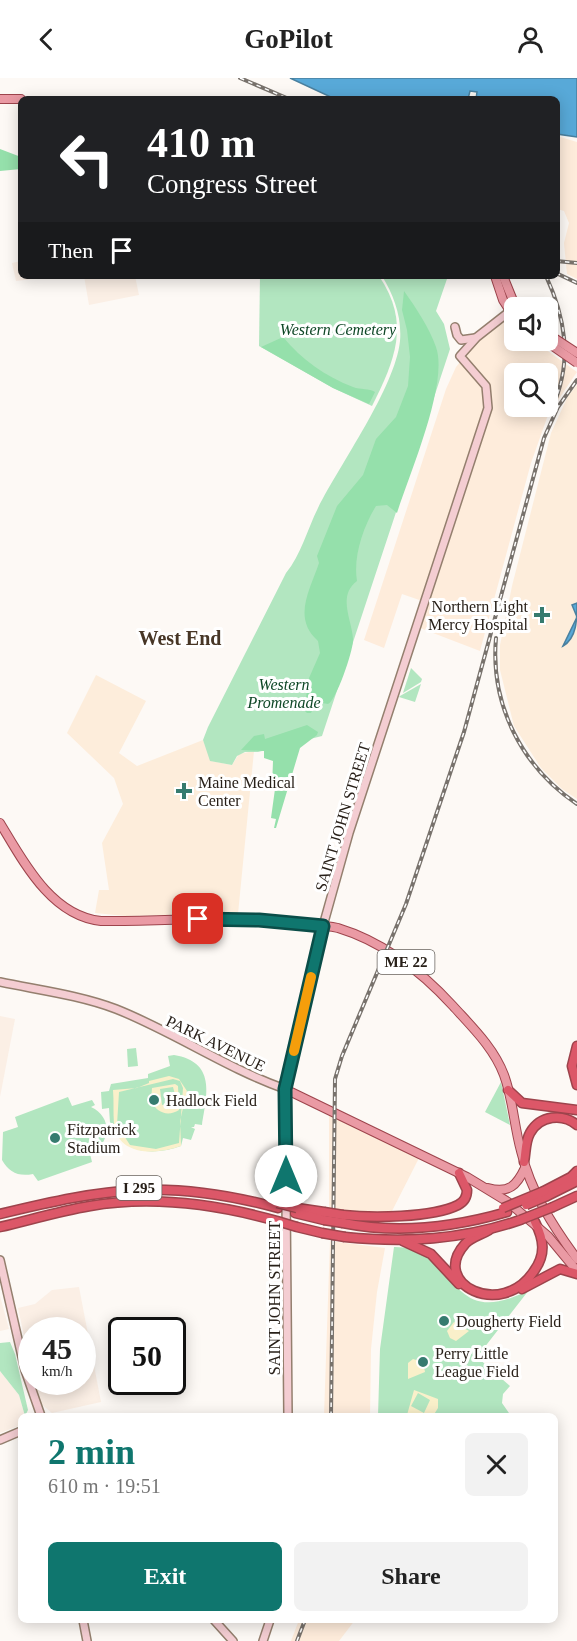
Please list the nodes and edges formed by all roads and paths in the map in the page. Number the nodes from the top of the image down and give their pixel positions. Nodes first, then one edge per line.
1 (0, 99) edge
2 (18, 99) edge
3 (497, 279) edge
4 (504, 279) edge
5 (507, 297) edge
6 (510, 297) edge
7 (504, 317) edge
8 (455, 327) dead end
9 (475, 338) junction
10 (558, 341) edge
11 (558, 350) edge
12 (577, 353) edge
13 (577, 363) edge
14 (0, 823) edge
15 (323, 926) junction
16 (0, 982) edge
17 (577, 1046) edge
18 (577, 1085) edge
19 (285, 1089) junction
20 (508, 1090) junction
21 (577, 1110) edge
22 (577, 1125) edge
23 (524, 1165) junction
24 (459, 1173) junction
25 (576, 1176) edge
26 (484, 1187) junction
27 (577, 1196) edge
28 (506, 1207) junction
29 (0, 1214) edge
30 (343, 1219) junction
31 (534, 1222) junction
32 (0, 1227) edge
33 (489, 1230) junction
34 (403, 1241) junction
35 (574, 1252) edge
36 (577, 1259) edge
37 (0, 1260) edge
38 (577, 1272) edge
39 (18, 1339) edge
40 (28, 1395) edge
41 (34, 1395) edge
42 (34, 1413) edge
43 (40, 1413) edge
44 (288, 1413) edge
45 (18, 1434) edge
46 (0, 1440) edge
47 (84, 1623) edge
48 (217, 1623) edge
49 (269, 1623) edge
50 (87, 1641) edge
51 (233, 1641) edge
52 (263, 1641) edge

1 - 2 main road
3 - 5 main road
4 - 6 main road
7 - 9 main road
8 - 9 main road
9 - 15 main road, SAINT JOHN STREET
10 - 12 main road, bridge
11 - 13 main road, bridge
14 - 15 main road
15 - 19 main road, SAINT JOHN STREET
15 - 20 main road, ME 22
16 - 19 main road, PARK AVENUE
17 - 18 highway
19 - 24 main road, PARK AVENUE
19 - 44 main road, SAINT JOHN STREET
20 - 21 highway
20 - 23 main road, ME 22
22 - 23 highway
23 - 26 main road
23 - 35 main road, ME 22
24 - 26 main road, PARK AVENUE
24 - 30 highway
25 - 28 highway, bridge
26 - 28 main road, PARK AVENUE
27 - 33 highway, I 295, bridge
28 - 30 highway, I 295
28 - 31 main road, PARK AVENUE
29 - 30 highway, I 295, bridge
31 - 33 highway
31 - 38 main road, PARK AVENUE
32 - 34 highway, I 295, bridge
33 - 34 highway, I 295
34 - 38 highway
35 - 36 main road, ME 22
37 - 39 main road
40 - 42 main road
41 - 43 main road
45 - 46 main road
47 - 50 main road
48 - 51 main road
49 - 52 main road

